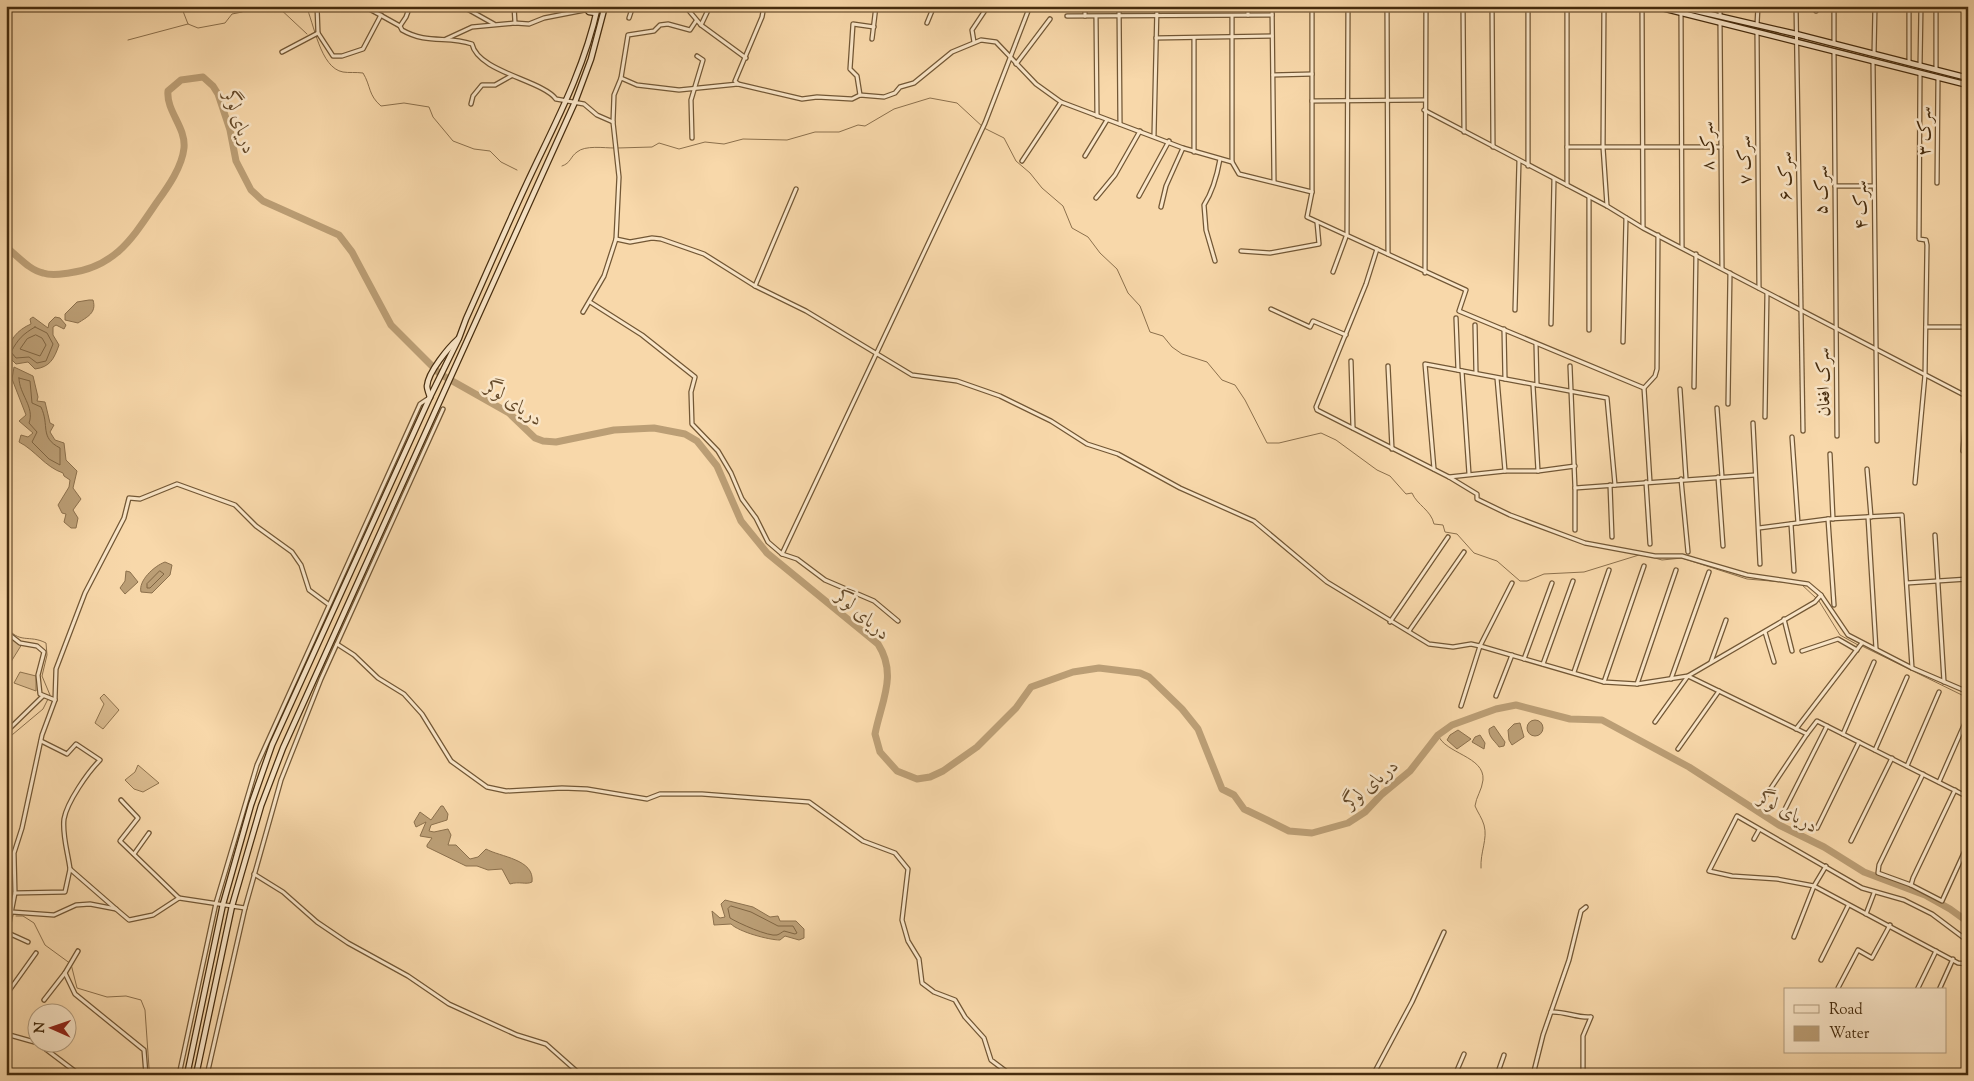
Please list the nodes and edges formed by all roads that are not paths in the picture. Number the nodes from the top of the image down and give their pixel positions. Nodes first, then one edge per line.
1 (317, 6) edge
2 (364, 6) edge
3 (410, 6) edge
4 (462, 6) edge
5 (514, 6) edge
6 (590, 6) edge
7 (598, 6) edge
8 (605, 6) edge
9 (633, 6) edge
10 (685, 6) edge
11 (710, 6) edge
12 (764, 6) edge
13 (876, 6) edge
14 (934, 6) edge
15 (988, 6) edge
16 (1030, 6) edge
17 (1085, 6) edge
18 (1119, 6) edge
19 (1156, 6) edge
20 (1248, 6) edge
21 (1272, 6) edge
22 (1312, 6) edge
23 (1348, 6) edge
24 (1387, 6) edge
25 (1426, 6) edge
26 (1464, 6) edge
27 (1492, 6) edge
28 (1528, 6) edge
29 (1567, 6) edge
30 (1604, 6) edge
31 (1642, 6) edge
32 (1654, 6) edge
33 (1720, 6) edge
34 (1758, 6) edge
35 (1796, 6) edge
36 (1816, 6) edge
37 (1834, 6) edge
38 (1875, 6) edge
39 (1909, 6) edge
40 (1921, 6) edge
41 (1936, 6) edge
42 (1679, 8) edge
43 (586, 10) edge
44 (1816, 11) dead end
45 (596, 13) junction
46 (381, 15) junction
47 (1248, 15) junction
48 (1272, 15) junction
49 (1067, 16) dead end
50 (1085, 16) junction
51 (1096, 16) junction
52 (1119, 16) junction
53 (1156, 16) junction
54 (1232, 16) junction
55 (1720, 16) junction
56 (630, 18) dead end
57 (1050, 19) dead end
58 (696, 21) junction
59 (1720, 22) junction
60 (515, 23) junction
61 (927, 23) dead end
62 (494, 25) junction
63 (400, 26) junction
64 (701, 26) junction
65 (874, 26) junction
66 (1757, 26) junction
67 (1757, 32) junction
68 (316, 34) junction
69 (1796, 34) junction
70 (1272, 36) junction
71 (1156, 38) junction
72 (1194, 38) junction
73 (1232, 38) junction
74 (445, 39) junction
75 (872, 39) dead end
76 (1796, 41) junction
77 (974, 42) junction
78 (1834, 44) junction
79 (1834, 51) junction
80 (282, 52) dead end
81 (1874, 54) junction
82 (697, 56) dead end
83 (1010, 57) junction
84 (746, 58) junction
85 (1873, 61) junction
86 (1909, 63) junction
87 (1016, 64) junction
88 (1920, 66) junction
89 (1936, 70) junction
90 (1273, 74) junction
91 (1312, 74) junction
92 (1920, 74) junction
93 (511, 76) junction
94 (621, 78) junction
95 (1938, 78) junction
96 (1968, 78) edge
97 (738, 84) junction
98 (1968, 85) edge
99 (693, 89) junction
100 (860, 95) junction
101 (1388, 100) junction
102 (1424, 100) junction
103 (568, 101) junction
104 (1312, 101) junction
105 (1348, 101) junction
106 (575, 102) junction
107 (1062, 102) junction
108 (471, 104) dead end
109 (1424, 110) junction
110 (1096, 116) junction
111 (1107, 120) junction
112 (613, 122) junction
113 (1120, 124) junction
114 (1140, 131) junction
115 (1464, 132) junction
116 (1154, 135) junction
117 (692, 138) dead end
118 (1169, 141) junction
119 (1493, 147) junction
120 (1567, 147) junction
121 (1603, 147) junction
122 (1642, 147) junction
123 (1680, 147) junction
124 (1721, 147) junction
125 (1183, 148) junction
126 (1194, 152) junction
127 (1085, 156) dead end
128 (1220, 159) junction
129 (1022, 161) dead end
130 (1519, 161) junction
131 (1232, 162) junction
132 (1528, 166) junction
133 (1554, 179) junction
134 (1274, 182) junction
135 (1936, 184) dead end
136 (1567, 185) junction
137 (1835, 186) junction
138 (1874, 186) junction
139 (796, 189) dead end
140 (1312, 192) junction
141 (1139, 196) dead end
142 (1589, 197) junction
143 (1096, 198) dead end
144 (1161, 206) dead end
145 (1607, 206) junction
146 (1626, 218) junction
147 (1317, 221) junction
148 (1643, 228) junction
149 (1347, 234) junction
150 (1658, 236) junction
151 (616, 239) junction
152 (1682, 248) junction
153 (1377, 249) junction
154 (1241, 251) dead end
155 (1388, 254) junction
156 (1696, 254) junction
157 (1215, 261) dead end
158 (1722, 268) junction
159 (1333, 272) dead end
160 (1425, 273) junction
161 (1730, 273) junction
162 (755, 286) junction
163 (1759, 288) junction
164 (1767, 292) junction
165 (590, 302) junction
166 (1271, 309) dead end
167 (1515, 310) dead end
168 (1801, 310) junction
169 (583, 312) dead end
170 (1456, 318) dead end
171 (1551, 324) dead end
172 (1475, 325) dead end
173 (1926, 327) junction
174 (1968, 327) edge
175 (1836, 328) junction
176 (1504, 330) junction
177 (1589, 330) dead end
178 (1346, 335) junction
179 (459, 338) junction
180 (1623, 342) dead end
181 (1536, 344) junction
182 (1875, 348) junction
183 (876, 353) junction
184 (1351, 360) dead end
185 (1388, 366) dead end
186 (1570, 366) dead end
187 (1460, 371) junction
188 (1476, 373) junction
189 (1925, 375) junction
190 (1497, 378) junction
191 (1505, 380) junction
192 (1535, 385) junction
193 (1694, 387) dead end
194 (1644, 388) junction
195 (1680, 389) dead end
196 (1570, 391) junction
197 (1968, 397) edge
198 (430, 398) junction
199 (1728, 404) dead end
200 (1717, 408) dead end
201 (443, 409) dead end
202 (1765, 417) dead end
203 (1753, 423) dead end
204 (1353, 428) junction
205 (1802, 431) dead end
206 (1837, 436) dead end
207 (1792, 437) dead end
208 (1877, 441) dead end
209 (1392, 449) junction
210 (1964, 451) dead end
211 (1830, 454) dead end
212 (1575, 466) junction
213 (1867, 469) dead end
214 (1434, 470) junction
215 (1538, 471) junction
216 (1505, 472) junction
217 (1469, 474) junction
218 (1755, 475) junction
219 (1449, 477) junction
220 (1720, 477) junction
221 (1681, 479) junction
222 (1686, 479) junction
223 (1648, 482) junction
224 (1915, 483) dead end
225 (1610, 485) junction
226 (1615, 485) junction
227 (1575, 488) junction
228 (1869, 517) junction
229 (1828, 519) junction
230 (1833, 519) junction
231 (1798, 523) junction
232 (1791, 524) junction
233 (1759, 528) junction
234 (1575, 530) dead end
235 (1935, 535) dead end
236 (1448, 537) dead end
237 (1612, 538) dead end
238 (1650, 544) dead end
239 (1723, 546) dead end
240 (1464, 552) dead end
241 (1688, 552) dead end
242 (782, 554) junction
243 (1760, 564) dead end
244 (1644, 566) dead end
245 (1608, 570) dead end
246 (1676, 570) dead end
247 (1794, 571) dead end
248 (1709, 572) dead end
249 (1968, 579) edge
250 (1573, 581) dead end
251 (1938, 581) junction
252 (1512, 583) dead end
253 (1552, 583) dead end
254 (1907, 583) junction
255 (1820, 596) junction
256 (328, 604) junction
257 (1834, 605) dead end
258 (1784, 619) junction
259 (898, 620) dead end
260 (1726, 620) dead end
261 (1390, 622) junction
262 (1409, 631) junction
263 (6, 632) edge
264 (1765, 632) junction
265 (323, 635) junction
266 (331, 638) junction
267 (337, 644) junction
268 (1861, 644) junction
269 (1480, 646) junction
270 (1876, 649) junction
271 (1857, 650) junction
272 (1792, 651) dead end
273 (1802, 651) dead end
274 (1512, 655) junction
275 (1524, 659) junction
276 (1774, 662) dead end
277 (1874, 662) dead end
278 (1711, 663) junction
279 (1543, 664) junction
280 (1912, 668) junction
281 (1574, 672) junction
282 (1688, 676) junction
283 (1907, 677) dead end
284 (1671, 679) junction
285 (1604, 682) junction
286 (1944, 682) junction
287 (1637, 684) junction
288 (1719, 690) junction
289 (1939, 692) dead end
290 (1968, 692) edge
291 (44, 696) junction
292 (1496, 696) dead end
293 (53, 700) junction
294 (1461, 706) dead end
295 (1968, 716) edge
296 (1655, 722) dead end
297 (1827, 726) junction
298 (1796, 728) junction
299 (6, 732) edge
300 (1807, 734) junction
301 (1843, 734) junction
302 (41, 741) junction
303 (1859, 742) junction
304 (1678, 749) dead end
305 (1875, 750) junction
306 (1892, 758) junction
307 (1907, 766) junction
308 (1923, 774) junction
309 (1939, 782) junction
310 (1955, 790) junction
311 (1968, 797) edge
312 (121, 800) dead end
313 (1763, 800) dead end
314 (1784, 811) dead end
315 (1816, 828) dead end
316 (1759, 830) junction
317 (149, 834) dead end
318 (1754, 839) dead end
319 (1851, 841) dead end
320 (1968, 844) edge
321 (134, 854) junction
322 (1826, 866) junction
323 (70, 869) junction
324 (254, 874) junction
325 (1911, 885) junction
326 (1814, 886) junction
327 (15, 893) junction
328 (1874, 893) junction
329 (179, 898) junction
330 (216, 903) junction
331 (223, 904) junction
332 (232, 906) junction
333 (1848, 906) junction
334 (1586, 907) dead end
335 (244, 908) junction
336 (116, 909) junction
337 (12, 912) junction
338 (1866, 914) junction
339 (1890, 925) junction
340 (8, 932) edge
341 (1444, 932) dead end
342 (1794, 937) dead end
343 (6, 940) edge
344 (1968, 941) edge
345 (28, 942) dead end
346 (1936, 950) junction
347 (78, 951) dead end
348 (36, 953) dead end
349 (1953, 959) junction
350 (1821, 960) dead end
351 (1968, 964) edge
352 (65, 973) junction
353 (1838, 988) dead end
354 (1917, 988) edge
355 (1940, 988) edge
356 (6, 995) edge
357 (44, 1000) dead end
358 (1551, 1012) junction
359 (6, 1034) edge
360 (28, 1040) edge
361 (52, 1054) edge
362 (1464, 1054) dead end
363 (1504, 1056) dead end
364 (76, 1072) dead end
365 (146, 1075) edge
366 (179, 1075) edge
367 (187, 1075) edge
368 (196, 1075) edge
369 (207, 1075) edge
370 (582, 1075) edge
371 (1011, 1075) edge
372 (1373, 1075) edge
373 (1455, 1075) edge
374 (1498, 1075) edge
375 (1533, 1075) edge
376 (1583, 1075) edge

1 - 68 street
2 - 46 street
3 - 63 street
4 - 62 street
5 - 60 street
6 - 43 street
7 - 45 main road
8 - 106 main road
9 - 56 street
10 - 58 street
11 - 64 street
12 - 84 street
13 - 65 street
14 - 61 street
15 - 77 street
16 - 83 street
17 - 50 street
18 - 52 street
19 - 53 street
20 - 47 street
21 - 48 street
22 - 91 street
23 - 105 street
24 - 101 street
25 - 102 street
26 - 115 street
27 - 119 street
28 - 132 street
29 - 120 street
30 - 121 street
31 - 122 street
32 - 42 main road
33 - 55 street
34 - 66 street
35 - 69 street, سرک ۶
36 - 44 street
37 - 78 street
38 - 81 street
39 - 86 street
40 - 88 street
41 - 89 street
42 - 55 main road
42 - 59 main road
42 - 123 street
43 - 45 main road
43 - 60 street
45 - 103 main road
46 - 63 street
46 - 68 street
47 - 48 street
47 - 54 street
48 - 70 street
49 - 50 street
50 - 51 street
51 - 52 street
51 - 110 street
52 - 53 street
52 - 113 street
53 - 54 street
53 - 71 street
54 - 73 street
55 - 66 main road
57 - 87 street
58 - 64 street
58 - 94 street
59 - 67 main road
59 - 124 street, سرک ۸
60 - 62 street
62 - 74 street
63 - 74 street
64 - 84 street
65 - 75 street
65 - 100 street
66 - 69 main road
67 - 76 main road
67 - 163 street, سرک ۷
68 - 80 street
69 - 76 street, سرک ۶
69 - 78 main road
70 - 73 street
70 - 90 street
71 - 72 street
71 - 116 street
72 - 73 street
72 - 126 street
73 - 131 street
74 - 93 street
76 - 79 main road
76 - 168 street, سرک ۶
77 - 83 street
77 - 100 street
78 - 81 main road
79 - 85 main road
79 - 137 street, سرک ۵
81 - 86 main road
82 - 99 street
83 - 87 street
83 - 183 street
84 - 97 street
85 - 92 main road
85 - 138 street, سرک ۴
86 - 88 main road
87 - 107 street
88 - 89 main road
89 - 96 main road
90 - 91 street
90 - 134 street
91 - 104 street
92 - 95 main road
92 - 173 street
93 - 103 street
93 - 108 street
94 - 99 street
94 - 112 street
95 - 98 main road
95 - 135 street, سرک ۳
97 - 99 street
97 - 100 street
99 - 117 street
101 - 102 street
101 - 105 street
101 - 155 street
102 - 109 street
103 - 106 street
103 - 179 main road
104 - 105 street
104 - 140 street
105 - 149 street
106 - 112 street
106 - 266 main road
107 - 110 street
107 - 129 street
109 - 115 street
109 - 160 street
110 - 111 street
111 - 113 street
111 - 127 street
112 - 151 street
113 - 114 street
114 - 116 street
114 - 143 street
115 - 119 street
116 - 118 street
118 - 125 street
118 - 141 street
119 - 130 street
120 - 121 street
120 - 136 street
121 - 122 street
121 - 145 street
122 - 123 street
122 - 148 street
123 - 124 street
123 - 152 street
124 - 158 street, سرک ۸
125 - 126 street
125 - 144 street
126 - 128 street
128 - 131 street
128 - 157 street
130 - 132 street
130 - 167 street
131 - 134 street
132 - 133 street
133 - 136 street
133 - 171 street
134 - 140 street
136 - 142 street
137 - 138 street
137 - 175 street, سرک ۵
138 - 182 street, سرک ۴
139 - 162 street
140 - 147 street
142 - 145 street
142 - 177 street
145 - 146 street
146 - 148 street
146 - 180 street
147 - 149 street
147 - 154 street
148 - 150 street
149 - 153 street
149 - 159 street
150 - 152 street
150 - 194 street
151 - 162 street
151 - 165 street
152 - 156 street
153 - 155 street
153 - 178 street
155 - 160 street
156 - 158 street
156 - 193 street
158 - 161 street
160 - 176 street
161 - 163 street
161 - 199 street
162 - 183 street
163 - 164 street
164 - 168 street
164 - 202 street
165 - 169 street
165 - 242 street
166 - 178 street
168 - 175 street
168 - 205 street, سرک ۶
170 - 187 street
172 - 188 street
173 - 174 street
173 - 189 street
175 - 182 street
175 - 206 street, سرک افغان
176 - 181 street
176 - 191 street
178 - 204 street
179 - 198 main road
179 - 198 main road
181 - 192 street
181 - 194 street
182 - 189 street
182 - 208 street, سرک ۴
183 - 242 street
183 - 261 street
184 - 204 street
185 - 209 street
186 - 196 street
187 - 188 street
187 - 214 street
187 - 217 street
188 - 190 street
189 - 197 street
189 - 224 street
190 - 191 street
190 - 216 street
191 - 192 street
192 - 196 street
192 - 215 street
194 - 223 street
195 - 222 street
196 - 212 street
196 - 226 street
197 - 210 street
198 - 256 street
198 - 265 main road
200 - 220 street
201 - 267 street
203 - 218 street
204 - 209 street
207 - 231 street
209 - 214 street
211 - 230 street
212 - 215 street
212 - 227 street
213 - 228 street
214 - 219 street
215 - 216 street
216 - 217 street
217 - 219 street
218 - 220 street
218 - 233 street
219 - 255 street
220 - 222 street
220 - 239 street
221 - 222 street
221 - 223 street
221 - 241 street
223 - 226 street
223 - 238 street
225 - 226 street
225 - 227 street
225 - 237 street
227 - 234 street
228 - 230 street
228 - 254 street
228 - 270 street
229 - 230 street
229 - 231 street
229 - 257 street
231 - 232 street
232 - 233 street
232 - 247 street
233 - 243 street
235 - 251 street
236 - 261 street
240 - 262 street
242 - 259 street
244 - 285 street
245 - 281 street
246 - 287 street
248 - 284 street
249 - 251 street
250 - 279 street
251 - 254 street
251 - 286 street
252 - 269 street
253 - 275 street
254 - 280 street
255 - 258 street
255 - 268 street
256 - 293 street
256 - 330 street
258 - 264 street
258 - 272 street
260 - 278 street
261 - 262 street
262 - 269 street
263 - 291 street
264 - 276 street
264 - 278 street
265 - 266 main road
265 - 331 main road
266 - 332 main road
267 - 324 street
267 - 371 street
268 - 270 street
268 - 271 street
269 - 274 street
269 - 294 street
270 - 280 street
271 - 273 street
271 - 298 street
274 - 275 street
274 - 292 street
275 - 279 street
277 - 301 street
278 - 282 street
279 - 281 street
280 - 286 street
281 - 285 street
282 - 284 street
282 - 288 street
282 - 296 street
283 - 305 street
284 - 287 street
285 - 287 street
286 - 290 street
288 - 298 street
288 - 304 street
289 - 307 street
291 - 293 street
291 - 299 street
293 - 302 street
295 - 309 street
297 - 300 street
297 - 301 street
297 - 314 street
298 - 300 street
300 - 313 street
301 - 303 street
302 - 323 street
302 - 327 street
303 - 305 street
303 - 315 street
305 - 306 street
306 - 307 street
306 - 319 street
307 - 308 street
308 - 309 street
308 - 325 street
309 - 310 street
310 - 311 street
310 - 325 street
312 - 321 street
316 - 318 street
316 - 322 street
316 - 326 street
317 - 321 street
320 - 325 street
321 - 329 street
322 - 326 street
322 - 328 street
323 - 327 street
323 - 336 street
324 - 335 street
324 - 370 street
326 - 333 street
326 - 342 street
327 - 337 street
328 - 338 street
328 - 344 street
329 - 330 street
329 - 336 street
330 - 331 street
330 - 366 street
331 - 332 street
331 - 367 main road
332 - 335 street
332 - 368 main road
333 - 338 street
333 - 350 street
334 - 358 street
335 - 369 street
336 - 337 street
337 - 340 street
338 - 339 street
339 - 346 street
339 - 353 street
340 - 343 street
340 - 345 street
341 - 372 street
346 - 349 street
346 - 354 street
347 - 352 street
348 - 356 street
349 - 351 street
349 - 355 street
352 - 357 street
352 - 365 street
358 - 375 street
358 - 376 street
359 - 360 street
361 - 364 street
362 - 373 street
363 - 374 street

